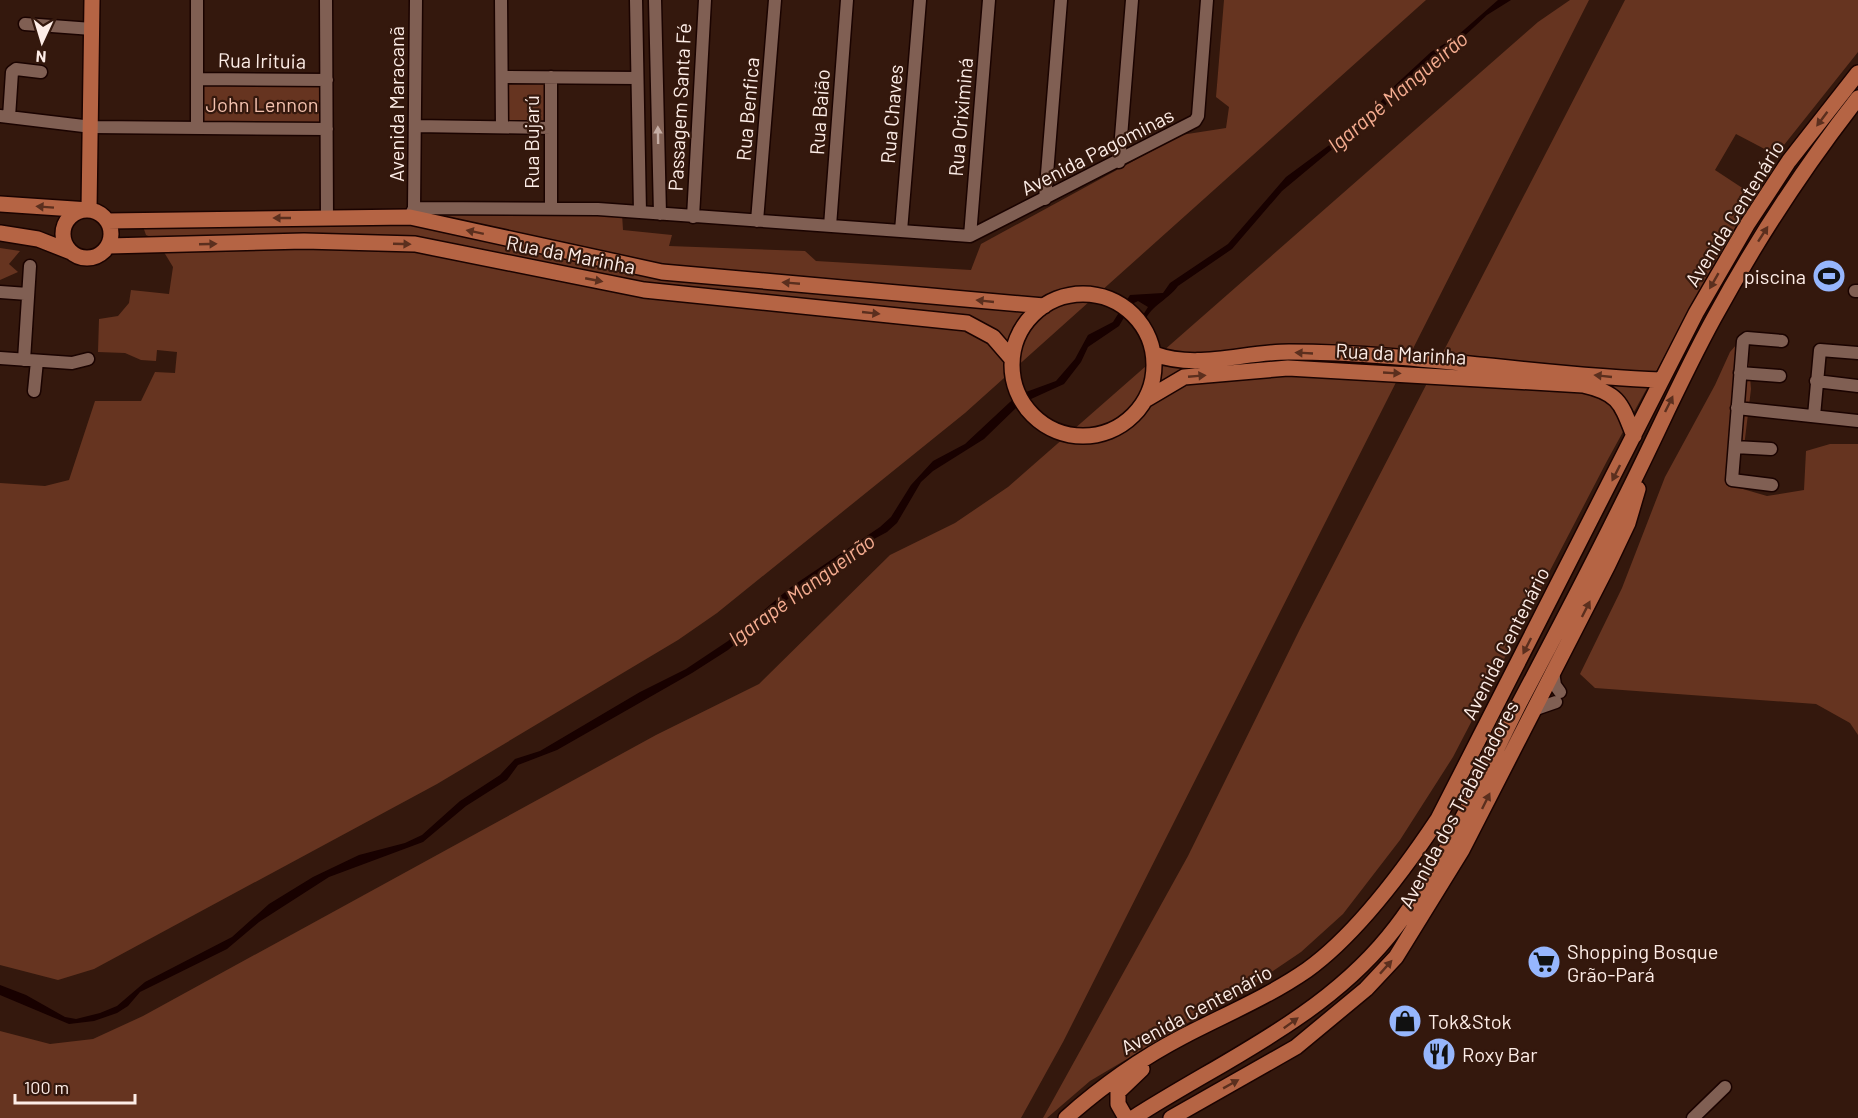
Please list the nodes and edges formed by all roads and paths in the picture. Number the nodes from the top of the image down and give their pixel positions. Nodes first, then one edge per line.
1 (92, 0) edge
2 (197, 0) edge
3 (326, 0) edge
4 (416, 0) edge
5 (501, 0) edge
6 (636, 0) edge
7 (655, 0) edge
8 (705, 0) edge
9 (775, 0) edge
10 (847, 0) edge
11 (920, 0) edge
12 (989, 0) edge
13 (1061, 0) edge
14 (1132, 0) edge
15 (1207, 0) edge
16 (25, 24) dead end
17 (92, 29) junction
18 (41, 72) dead end
19 (1858, 73) edge
20 (502, 77) junction
21 (551, 77) junction
22 (638, 78) junction
23 (197, 79) junction
24 (327, 81) junction
25 (1858, 98) edge
26 (4, 116) edge
27 (416, 126) junction
28 (92, 127) junction
29 (197, 127) junction
30 (502, 127) junction
31 (551, 128) junction
32 (327, 129) junction
33 (1119, 162) junction
34 (639, 184) junction
35 (659, 186) junction
36 (1045, 199) junction
37 (0, 204) edge
38 (550, 208) junction
39 (89, 210) junction
40 (640, 212) junction
41 (412, 213) junction
42 (660, 214) junction
43 (693, 217) junction
44 (327, 218) junction
45 (107, 221) junction
46 (758, 221) junction
47 (830, 226) junction
48 (901, 231) junction
49 (0, 233) edge
50 (970, 236) junction
51 (108, 246) junction
52 (71, 252) junction
53 (30, 266) dead end
54 (0, 292) edge
55 (28, 294) junction
56 (1044, 306) junction
57 (1782, 341) dead end
58 (1858, 353) edge
59 (1154, 354) junction
60 (0, 358) edge
61 (87, 359) dead end
62 (1012, 359) junction
63 (24, 360) junction
64 (37, 360) junction
65 (1740, 373) junction
66 (1780, 376) dead end
67 (1661, 380) junction
68 (1816, 381) junction
69 (1858, 386) edge
70 (34, 391) dead end
71 (1145, 400) junction
72 (1737, 408) junction
73 (1814, 416) junction
74 (1858, 421) edge
75 (1634, 436) junction
76 (1735, 447) junction
77 (1771, 449) dead end
78 (1644, 457) junction
79 (1772, 485) dead end
80 (1553, 672) junction
81 (1533, 710) junction
82 (1179, 1039) junction
83 (1725, 1087) dead end
84 (1176, 1116) edge
85 (1066, 1118) edge
86 (1126, 1118) edge
87 (1133, 1118) edge
88 (1693, 1118) edge

1 - 17 main road
2 - 23 street
3 - 24 street
4 - 27 street, Avenida Maracanã
5 - 20 street
6 - 22 street
35 -> 7 street
8 - 43 street, Passagem Santa Fé
9 - 46 street, Rua Benfica
10 - 47 street, Rua Baião
11 - 48 street, Rua Chaves
12 - 50 street, Rua Oriximiná
13 - 36 street
14 - 33 street
15 - 33 street, Avenida Pagominas
16 - 17 street
17 - 28 main road
18 - 26 street
19 -> 67 main road, Avenida Centenário
20 - 21 street
20 - 30 street
21 - 22 street
21 - 31 street, Rua Bujarú
22 - 34 street
23 - 24 street, Rua Irituia
23 - 29 street
24 - 32 street
78 -> 25 main road, Avenida Centenário
26 - 28 street
27 - 30 street
27 - 41 street, Avenida Maracanã
28 - 29 street
28 - 39 main road
29 - 32 street
30 - 31 street
31 - 38 street, Rua Bujarú
32 - 44 street
33 - 36 street, Avenida Pagominas
34 - 35 street
34 - 40 street
35 - 42 street
36 - 50 street, Avenida Pagominas
39 -> 37 main road
38 - 40 street, Rua da Marinha
38 - 41 street, Rua da Marinha
39 - 45 main road
39 - 52 main road
40 - 42 street, Rua da Marinha
41 - 44 main road, Rua da Marinha
56 -> 41 main road, Rua da Marinha
42 - 43 street, Rua da Marinha
43 - 46 street, Rua da Marinha
44 -> 45 main road, Rua da Marinha
45 - 51 main road
46 - 47 street, Rua da Marinha
47 - 48 street, Rua da Marinha
48 - 50 street, Rua da Marinha
49 - 52 main road
51 - 52 main road
51 -> 62 main road, Rua da Marinha
53 - 55 street
54 - 55 street
55 - 63 street
56 - 59 main road
56 - 62 main road
57 - 65 street
58 - 68 street
67 -> 59 main road, Rua da Marinha
59 - 71 main road
60 - 63 street
61 - 64 street
62 - 71 main road
63 - 64 street
64 - 70 street
65 - 66 street
65 - 72 street
67 - 75 main road, Avenida Centenário
68 - 69 street
68 - 73 street
71 -> 75 main road, Rua da Marinha
72 - 73 street
72 - 76 street
73 - 74 street
75 -> 82 main road, Avenida Centenário
76 - 77 street
76 - 79 street
80 -> 78 main road, Avenida dos Trabalhadores
87 -> 78 main road, Avenida Centenário
80 - 81 main road, Avenida dos Trabalhadores
80 - 81 street
84 -> 81 main road, Avenida dos Trabalhadores
82 - 85 main road, Avenida Centenário
82 - 86 main road
83 - 88 street

